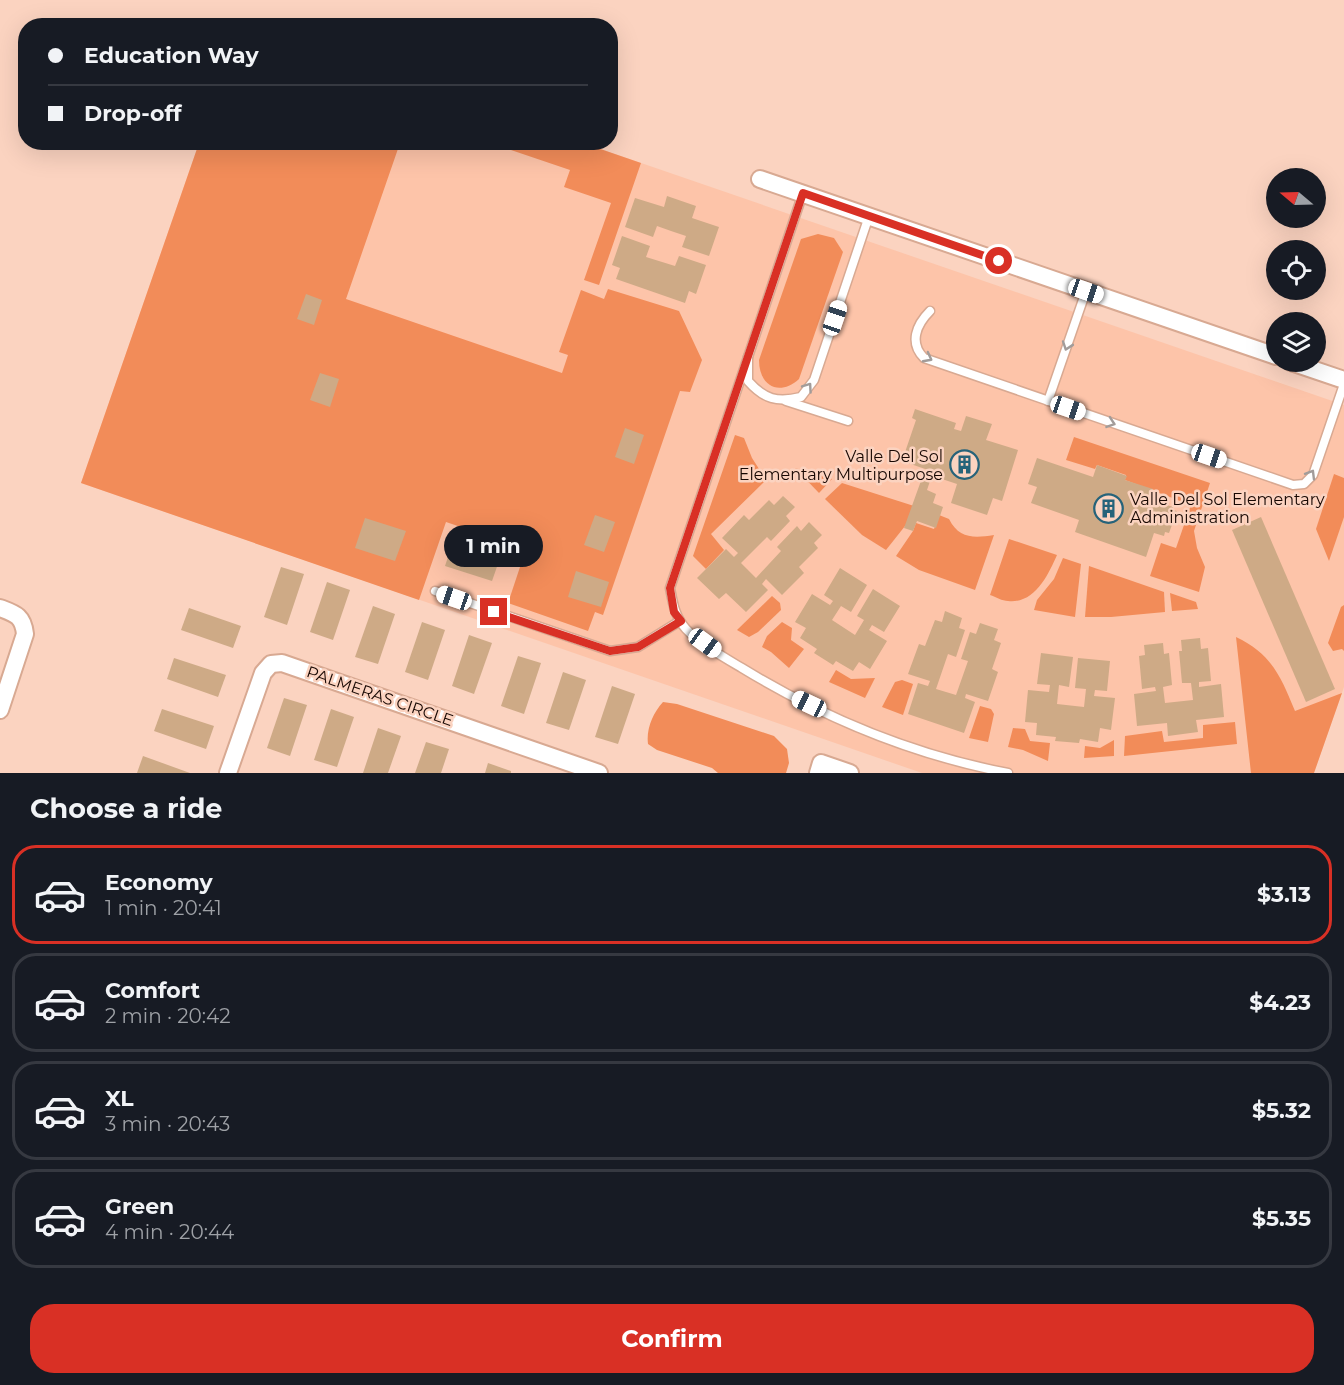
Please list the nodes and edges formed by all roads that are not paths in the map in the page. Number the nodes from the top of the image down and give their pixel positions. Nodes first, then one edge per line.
1 (760, 179) dead end
2 (803, 193) junction
3 (869, 216) junction
4 (1086, 291) junction
5 (930, 311) dead end
6 (1266, 353) edge
7 (748, 357) junction
8 (1320, 372) edge
9 (1344, 380) edge
10 (1344, 384) edge
11 (785, 401) junction
12 (1048, 401) junction
13 (848, 421) dead end
14 (435, 591) dead end
15 (0, 608) edge
16 (681, 621) junction
17 (0, 710) edge
18 (228, 773) edge
19 (599, 773) edge
20 (818, 773) edge
21 (850, 773) edge
22 (1008, 773) edge

1 - 2 street
2 - 3 street
2 - 7 lane
3 - 4 street
11 -> 3 lane
4 - 6 street
4 -> 12 lane
5 -> 12 lane
7 - 11 lane
7 - 16 lane
8 - 9 street
12 -> 10 lane
11 - 13 lane
14 - 16 lane
15 - 17 street
16 - 22 lane
18 - 19 street, PALMERAS CIRCLE
20 - 21 street

